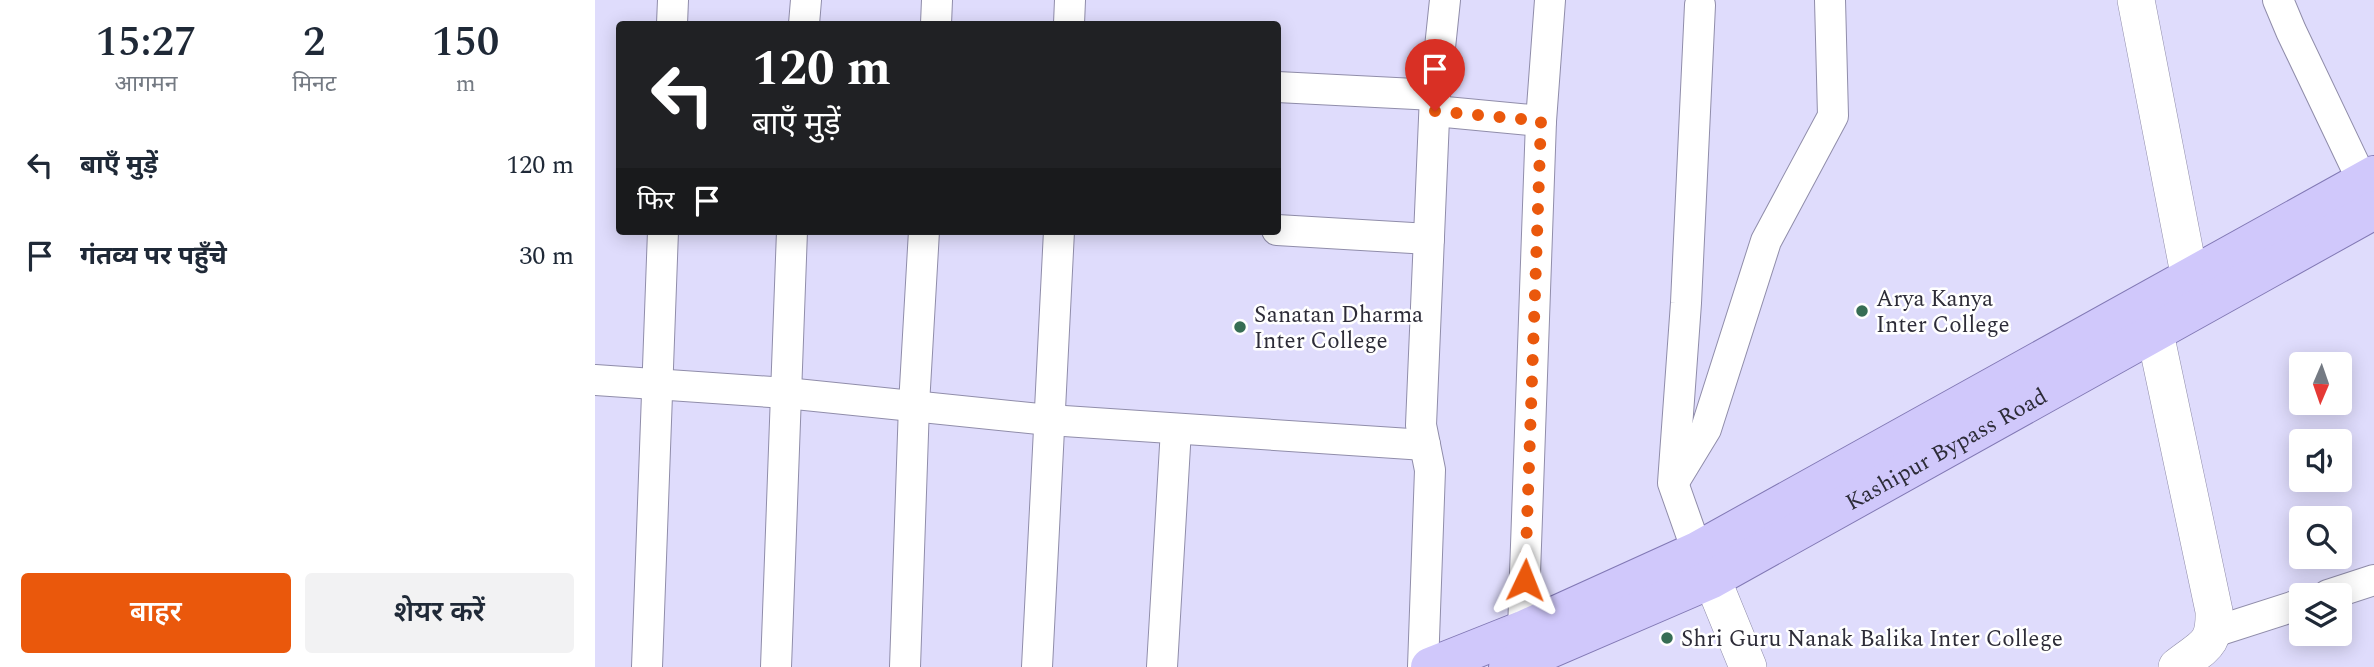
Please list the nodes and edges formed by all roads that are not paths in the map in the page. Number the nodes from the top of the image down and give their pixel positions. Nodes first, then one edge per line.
1 (673, 0) edge
2 (806, 0) edge
3 (937, 0) edge
4 (1070, 0) edge
5 (1445, 0) edge
6 (1550, 0) edge
7 (1830, 0) edge
8 (2136, 0) edge
9 (2279, 0) edge
10 (1700, 5) dead end
11 (672, 21) edge
12 (804, 21) edge
13 (936, 21) edge
14 (1069, 21) edge
15 (1281, 88) edge
16 (1435, 103) junction
17 (1541, 121) junction
18 (2370, 189) edge
19 (1281, 230) edge
20 (663, 235) edge
21 (792, 235) edge
22 (924, 235) edge
23 (1059, 235) edge
24 (1429, 239) junction
25 (2190, 279) junction
26 (2152, 317) junction
27 (595, 380) edge
28 (656, 383) junction
29 (786, 393) junction
30 (914, 405) junction
31 (1049, 420) junction
32 (1176, 429) junction
33 (1425, 446) junction
34 (1673, 483) junction
35 (1705, 565) junction
36 (2374, 580) edge
37 (2352, 587) edge
38 (2289, 608) edge
39 (1523, 630) junction
40 (2214, 632) junction
41 (647, 667) edge
42 (776, 667) edge
43 (905, 667) edge
44 (1037, 667) edge
45 (1162, 667) edge
46 (1423, 667) edge
47 (1430, 667) edge
48 (1508, 667) edge
49 (1748, 667) edge
50 (2177, 667) edge

1 - 11 street
2 - 12 street
3 - 13 street
4 - 14 street
5 - 16 street
6 - 17 street
7 - 34 street
8 - 25 street
9 - 18 street
10 - 34 street
15 - 16 street
16 - 17 street
16 - 24 street
17 - 39 street
18 - 25 main road
18 - 26 main road, Kashipur Bypass Road
19 - 24 street
20 - 28 street
21 - 29 street
22 - 30 street
23 - 31 street
24 - 33 street
25 - 26 main road
26 - 35 main road, Kashipur Bypass Road
26 - 40 street
27 - 28 street
28 - 29 street
28 - 41 street
29 - 30 street
29 - 42 street
30 - 31 street
30 - 43 street
31 - 32 street
31 - 44 street
32 - 33 street
32 - 45 street
33 - 46 street
34 - 35 street
35 - 39 main road
35 - 48 main road, Kashipur Bypass Road
35 - 49 street
36 - 37 street
38 - 40 street
39 - 47 main road
40 - 50 street

